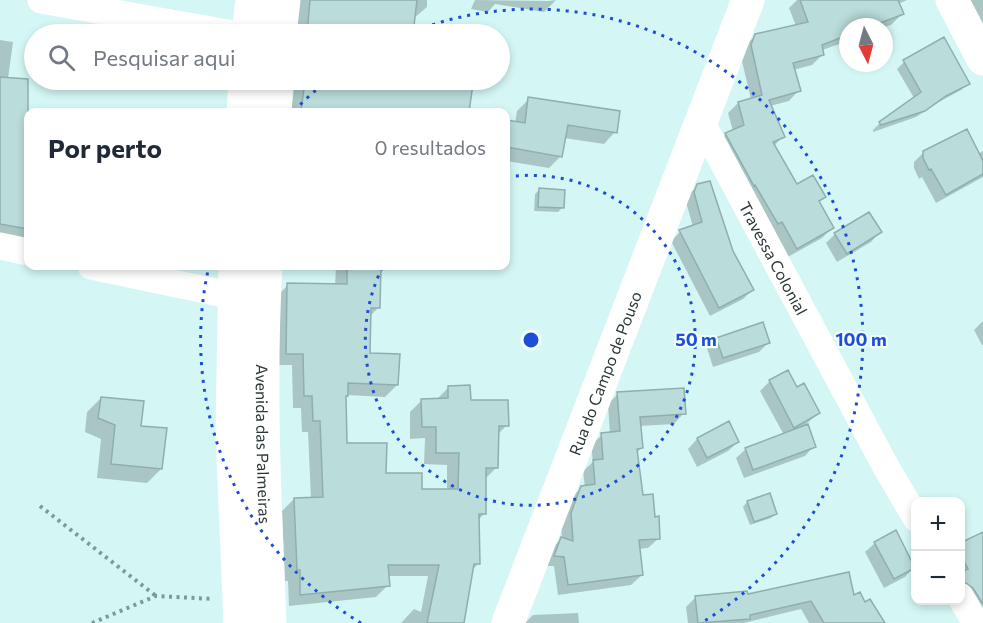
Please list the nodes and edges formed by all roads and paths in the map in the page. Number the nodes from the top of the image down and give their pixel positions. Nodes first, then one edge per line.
1 (42, 0) edge
2 (252, 0) edge
3 (284, 0) edge
4 (748, 0) edge
5 (952, 0) edge
6 (177, 24) edge
7 (249, 24) edge
8 (281, 24) edge
9 (983, 59) edge
10 (244, 90) edge
11 (276, 90) edge
12 (243, 108) edge
13 (275, 108) edge
14 (702, 123) junction
15 (0, 246) edge
16 (24, 251) edge
17 (129, 270) edge
18 (266, 270) edge
19 (234, 281) edge
20 (40, 506) dead end
21 (911, 511) edge
22 (156, 596) junction
23 (965, 604) edge
24 (239, 612) edge
25 (92, 623) edge
26 (270, 623) edge
27 (508, 623) edge
28 (976, 623) edge

1 - 6 street
2 - 7 main road
3 - 8 main road
4 - 14 main road, Rua do Campo de Pouso
5 - 9 main road
10 - 12 main road
11 - 13 main road
14 - 21 street, Travessa Colonial
14 - 27 main road, Rua do Campo de Pouso
15 - 16 street
17 - 19 street
18 - 26 main road, Avenida das Palmeiras
19 - 24 main road, Avenida das Palmeiras
20 - 22 path
22 - 24 path
22 - 25 path
23 - 28 street

